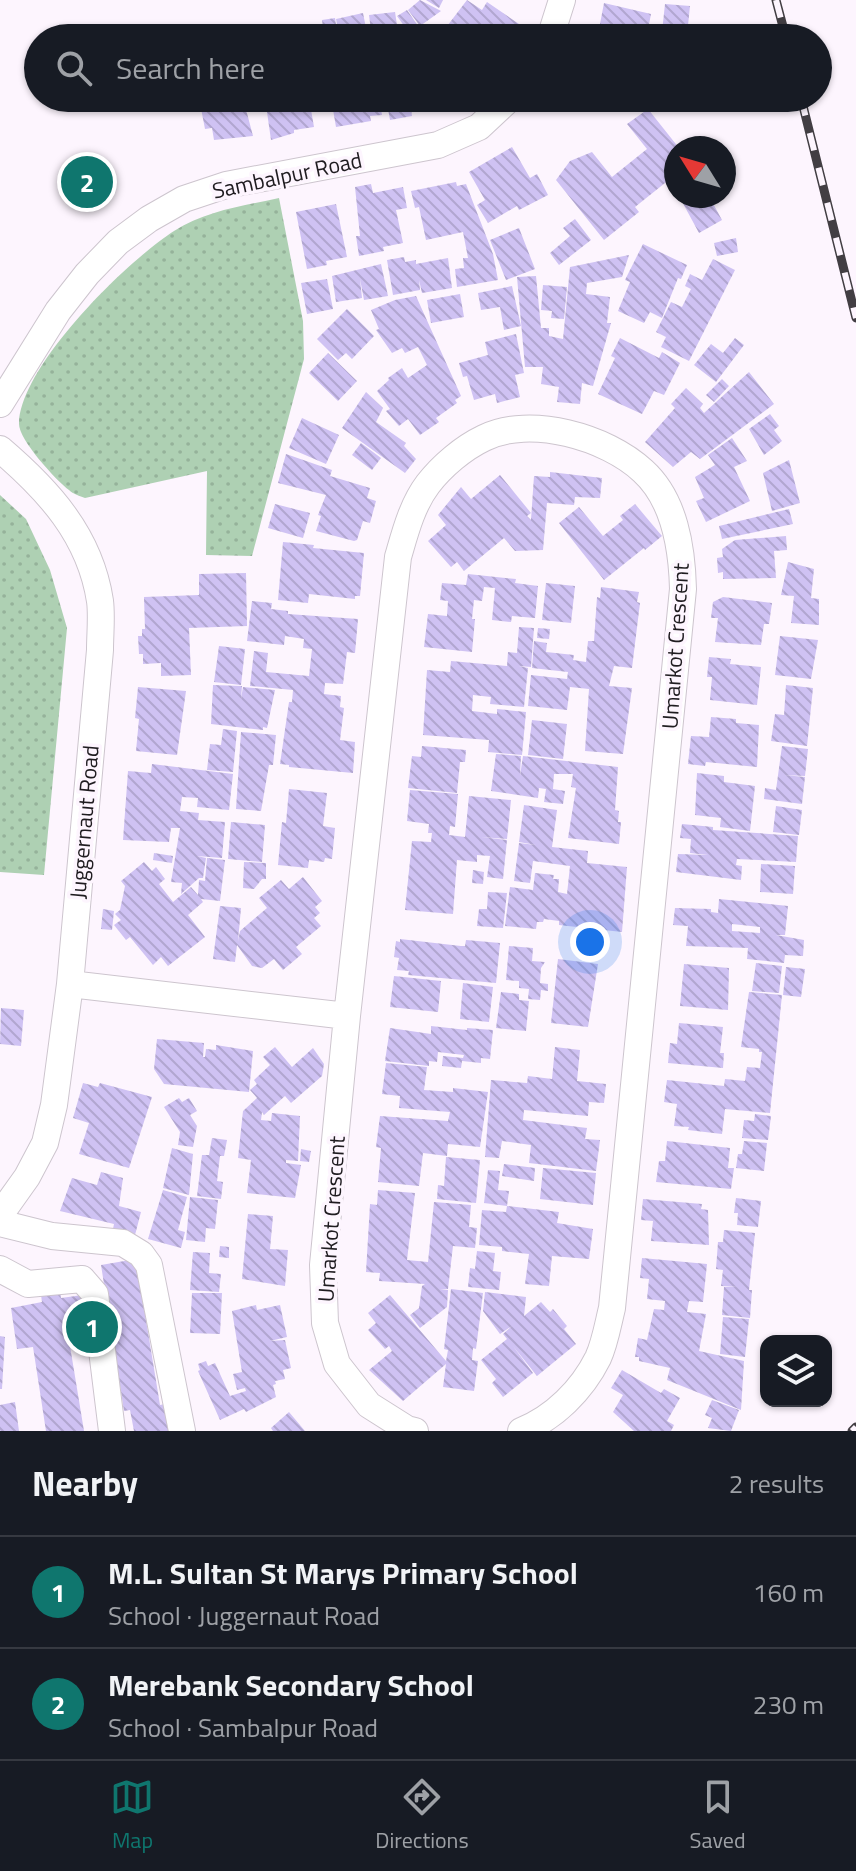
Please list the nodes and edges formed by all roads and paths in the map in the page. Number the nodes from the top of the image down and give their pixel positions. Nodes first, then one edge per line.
1 (562, 0) edge
2 (554, 24) edge
3 (495, 112) edge
4 (0, 404) edge
5 (0, 449) edge
6 (70, 984) junction
7 (347, 1016) junction
8 (0, 1215) edge
9 (0, 1223) edge
10 (0, 1269) edge
11 (112, 1431) edge
12 (182, 1431) edge
13 (415, 1431) edge
14 (521, 1431) edge

1 - 2 street
3 - 4 street, Sambalpur Road
5 - 6 street, Juggernaut Road
6 - 7 street
6 - 8 street, Juggernaut Road
7 - 13 street, Umarkot Crescent
7 - 14 street, Umarkot Crescent
9 - 12 street
10 - 11 street

